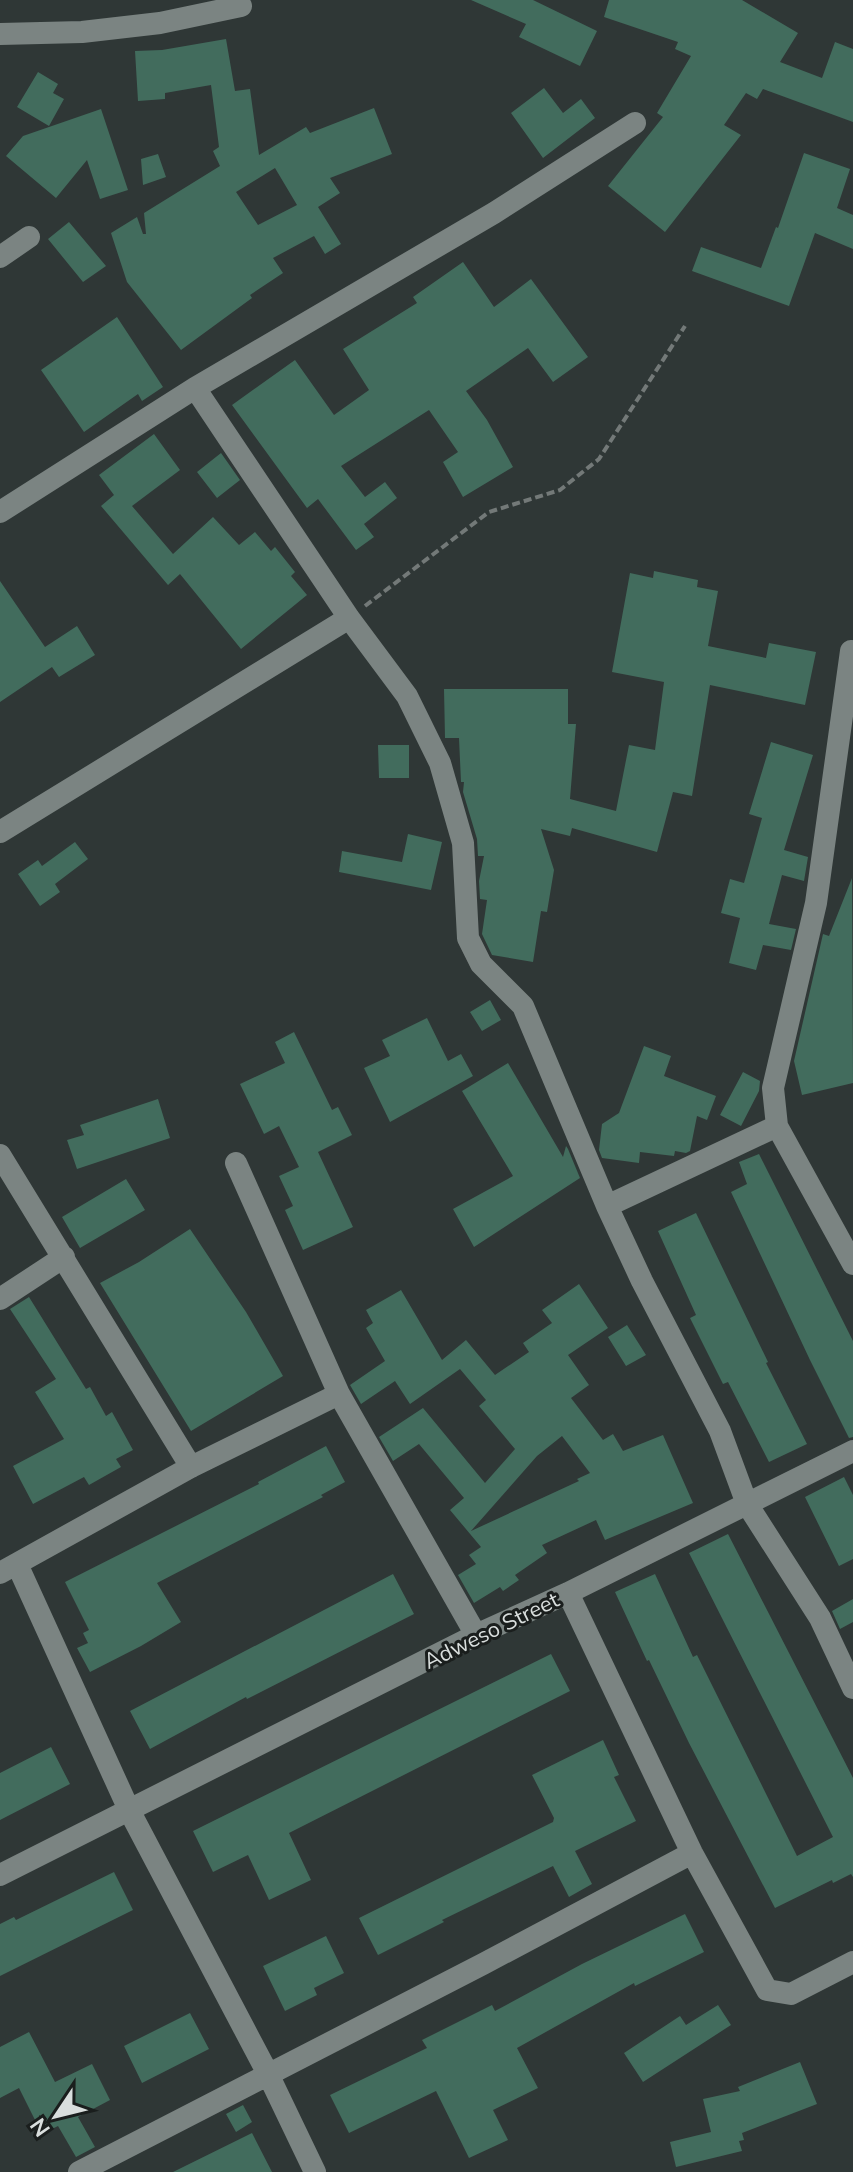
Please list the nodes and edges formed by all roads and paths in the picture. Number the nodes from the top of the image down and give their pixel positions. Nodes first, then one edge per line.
1 (241, 6) dead end
2 (0, 34) edge
3 (635, 123) dead end
4 (29, 237) dead end
5 (0, 257) edge
6 (685, 326) dead end
7 (195, 388) junction
8 (0, 512) edge
9 (349, 618) junction
10 (851, 651) edge
11 (0, 832) edge
12 (777, 1126) junction
13 (0, 1155) edge
14 (236, 1163) dead end
15 (607, 1206) junction
16 (64, 1257) junction
17 (853, 1264) edge
18 (0, 1299) edge
19 (339, 1394) junction
20 (853, 1451) edge
21 (191, 1467) junction
22 (747, 1504) junction
23 (8, 1569) edge
24 (568, 1593) junction
25 (476, 1635) junction
26 (853, 1688) edge
27 (130, 1812) junction
28 (692, 1853) junction
29 (0, 1875) edge
30 (853, 1962) edge
31 (268, 2074) junction
32 (79, 2172) edge
33 (315, 2172) edge

1 - 2 street
3 - 7 street
4 - 5 street
6 - 9 path
7 - 8 street
7 - 9 street
9 - 11 street
9 - 15 street
10 - 12 street
12 - 15 street
12 - 17 street
13 - 16 street
14 - 19 street
15 - 22 street
16 - 18 street
16 - 21 street
19 - 21 street
19 - 25 street
20 - 22 street, Adweso Street
21 - 23 street
22 - 24 street, Adweso Street
22 - 26 street
23 - 27 street
24 - 25 street, Adweso Street
24 - 28 street
25 - 27 street, Adweso Street
27 - 29 street, Adweso Street
27 - 31 street
28 - 30 street
28 - 31 street
31 - 32 street
31 - 33 street

